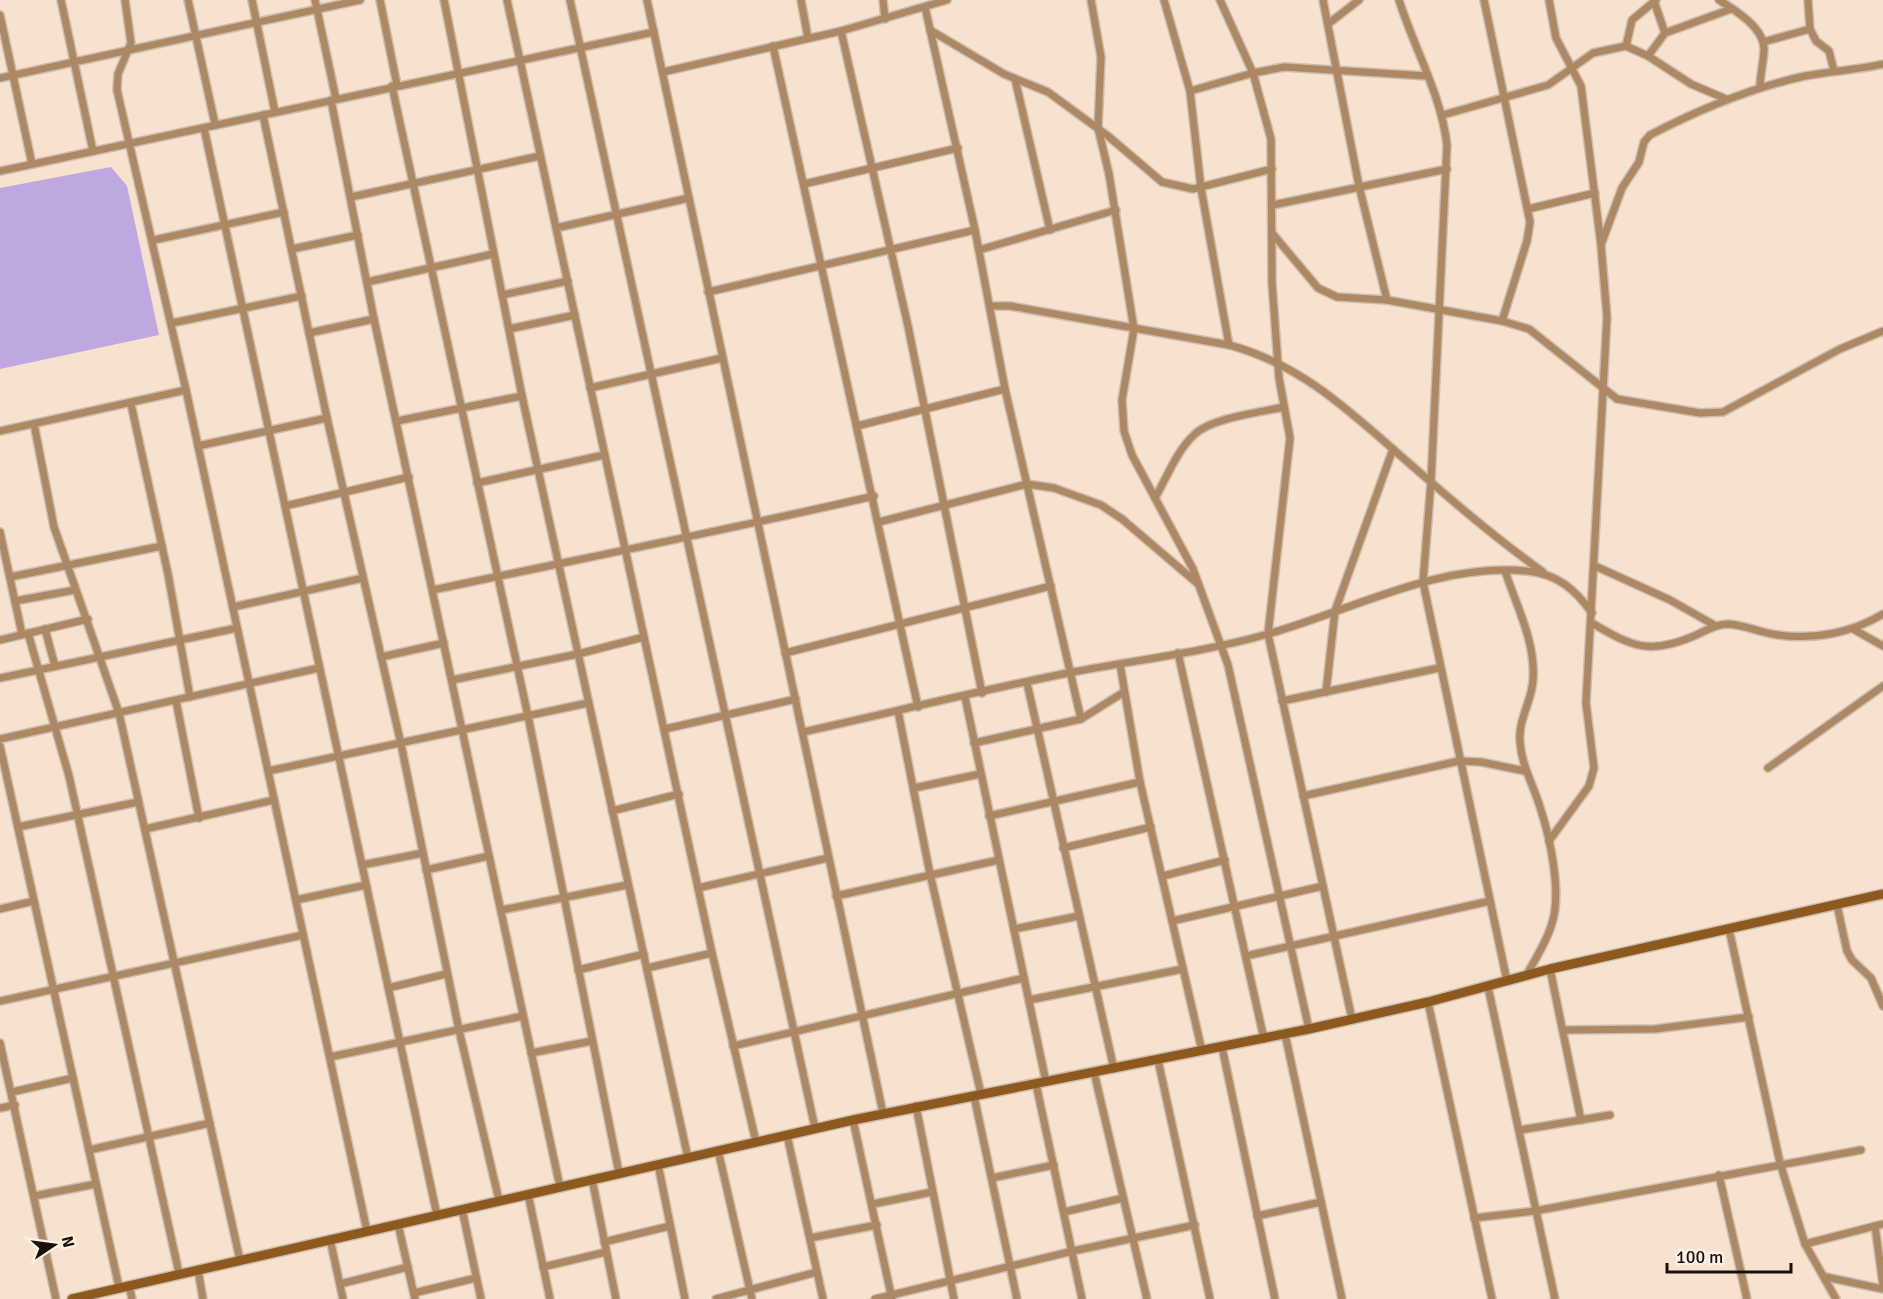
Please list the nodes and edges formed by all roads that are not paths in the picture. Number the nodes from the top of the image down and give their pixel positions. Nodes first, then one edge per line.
1 (61, 0) edge
2 (125, 0) edge
3 (188, 0) edge
4 (252, 0) edge
5 (315, 0) edge
6 (360, 0) edge
7 (380, 0) edge
8 (444, 0) edge
9 (507, 0) edge
10 (570, 0) edge
11 (647, 0) edge
12 (801, 0) edge
13 (883, 0) edge
14 (946, 0) edge
15 (1091, 0) edge
16 (1164, 0) edge
17 (1220, 0) edge
18 (1323, 0) edge
19 (1359, 0) edge
20 (1399, 0) edge
21 (1484, 0) edge
22 (1549, 0) edge
23 (1719, 0) edge
24 (1808, 0) edge
25 (1655, 1) edge
26 (925, 7) junction
27 (317, 9) junction
28 (1731, 9) junction
29 (0, 15) edge
30 (885, 19) junction
31 (257, 20) junction
32 (1328, 24) junction
33 (1810, 29) junction
34 (930, 30) junction
35 (841, 31) junction
36 (654, 32) junction
37 (1665, 33) junction
38 (195, 35) junction
39 (808, 38) junction
40 (1763, 42) junction
41 (580, 46) junction
42 (773, 46) junction
43 (1626, 46) junction
44 (128, 50) junction
45 (1648, 56) junction
46 (519, 58) junction
47 (73, 62) junction
48 (1883, 64) edge
49 (1573, 66) junction
50 (1834, 71) junction
51 (663, 72) junction
52 (1338, 72) junction
53 (458, 73) junction
54 (1253, 73) junction
55 (12, 75) junction
56 (1427, 76) junction
57 (0, 78) edge
58 (1015, 79) junction
59 (394, 85) junction
60 (1760, 87) junction
61 (1190, 91) junction
62 (1504, 98) junction
63 (1726, 99) junction
64 (333, 100) junction
65 (275, 112) junction
66 (263, 115) junction
67 (1443, 115) junction
68 (215, 124) junction
69 (204, 128) junction
70 (1098, 128) junction
71 (129, 143) junction
72 (958, 148) junction
73 (93, 151) junction
74 (540, 156) junction
75 (32, 164) junction
76 (874, 167) junction
77 (1272, 169) junction
78 (1447, 169) junction
79 (476, 170) junction
80 (0, 171) edge
81 (413, 183) junction
82 (804, 184) junction
83 (1359, 186) junction
84 (1201, 188) junction
85 (1595, 193) junction
86 (351, 197) junction
87 (689, 198) junction
88 (1273, 205) junction
89 (1528, 208) junction
90 (1116, 210) junction
91 (284, 212) junction
92 (619, 215) junction
93 (224, 224) junction
94 (556, 228) junction
95 (975, 230) junction
96 (1050, 230) junction
97 (1272, 233) junction
98 (358, 235) junction
99 (154, 240) junction
100 (1601, 245) junction
101 (891, 248) junction
102 (292, 249) junction
103 (979, 250) junction
104 (493, 254) junction
105 (821, 265) junction
106 (431, 268) junction
107 (568, 281) junction
108 (367, 282) junction
109 (708, 292) junction
110 (502, 295) junction
111 (302, 296) junction
112 (1387, 300) junction
113 (990, 306) junction
114 (242, 308) junction
115 (1440, 310) junction
116 (574, 315) junction
117 (374, 319) junction
118 (1502, 321) junction
119 (172, 323) junction
120 (509, 329) junction
121 (1134, 329) junction
122 (1883, 331) edge
123 (309, 333) junction
124 (1229, 345) junction
125 (722, 358) junction
126 (1278, 362) junction
127 (652, 374) junction
128 (590, 388) junction
129 (1005, 389) junction
130 (1604, 389) junction
131 (186, 390) junction
132 (522, 396) junction
133 (131, 404) junction
134 (461, 407) junction
135 (1284, 407) junction
136 (925, 409) junction
137 (327, 418) junction
138 (397, 421) junction
139 (34, 424) junction
140 (857, 426) junction
141 (0, 431) edge
142 (269, 431) junction
143 (198, 446) junction
144 (1393, 449) junction
145 (604, 454) junction
146 (539, 470) junction
147 (409, 477) junction
148 (1431, 482) junction
149 (477, 483) junction
150 (1027, 484) junction
151 (344, 492) junction
152 (874, 496) junction
153 (1155, 498) junction
154 (944, 505) junction
155 (285, 506) junction
156 (879, 522) junction
157 (757, 523) junction
158 (0, 532) edge
159 (688, 536) junction
160 (162, 546) junction
161 (625, 548) junction
162 (560, 564) junction
163 (1595, 566) junction
164 (66, 567) junction
165 (1505, 571) junction
166 (1545, 574) junction
167 (498, 576) junction
168 (10, 577) junction
169 (363, 578) junction
170 (1423, 582) junction
171 (1199, 585) junction
172 (1051, 586) junction
173 (75, 590) junction
174 (433, 590) junction
175 (303, 591) junction
176 (15, 601) junction
177 (232, 607) junction
178 (965, 607) junction
179 (1335, 611) junction
180 (1592, 613) junction
181 (1883, 614) edge
182 (88, 619) junction
183 (900, 623) junction
184 (1592, 623) junction
185 (1716, 626) junction
186 (237, 628) junction
187 (45, 629) junction
188 (1853, 629) junction
189 (25, 634) junction
190 (1268, 634) junction
191 (644, 637) junction
192 (0, 640) edge
193 (179, 641) junction
194 (444, 643) junction
195 (1221, 644) junction
196 (1883, 646) edge
197 (785, 653) junction
198 (1178, 653) junction
199 (579, 654) junction
200 (101, 657) junction
201 (381, 657) junction
202 (1120, 664) junction
203 (55, 666) junction
204 (517, 667) junction
205 (319, 668) junction
206 (1439, 668) junction
207 (38, 669) junction
208 (1072, 672) junction
209 (0, 678) edge
210 (452, 680) junction
211 (1027, 683) junction
212 (249, 684) junction
213 (1883, 686) edge
214 (1124, 692) junction
215 (1326, 692) junction
216 (982, 693) junction
217 (190, 697) junction
218 (965, 697) junction
219 (796, 699) junction
220 (176, 700) junction
221 (1282, 701) junction
222 (588, 704) junction
223 (918, 706) junction
224 (898, 711) junction
225 (119, 713) junction
226 (528, 716) junction
227 (726, 716) junction
228 (1082, 719) junction
229 (54, 729) junction
230 (665, 729) junction
231 (1037, 729) junction
232 (463, 731) junction
233 (803, 732) junction
234 (0, 739) edge
235 (974, 743) junction
236 (401, 744) junction
237 (0, 746) edge
238 (339, 757) junction
239 (1459, 761) junction
240 (1768, 768) dead end
241 (268, 771) junction
242 (1525, 771) junction
243 (980, 774) junction
244 (1140, 782) junction
245 (914, 788) junction
246 (679, 794) junction
247 (1303, 796) junction
248 (274, 800) junction
249 (138, 802) junction
250 (1053, 802) junction
251 (612, 811) junction
252 (78, 815) junction
253 (989, 816) junction
254 (199, 818) junction
255 (18, 827) junction
256 (1151, 827) junction
257 (145, 829) junction
258 (1549, 841) junction
259 (1064, 848) junction
260 (423, 853) junction
261 (489, 856) junction
262 (828, 858) junction
263 (999, 860) junction
264 (1225, 860) junction
265 (362, 865) junction
266 (426, 870) junction
267 (759, 873) junction
268 (930, 874) junction
269 (1163, 876) junction
270 (366, 885) junction
271 (627, 885) junction
272 (1323, 886) junction
273 (698, 888) junction
274 (1883, 894) edge
275 (836, 896) junction
276 (1280, 896) junction
277 (563, 897) junction
278 (34, 900) junction
279 (296, 900) junction
280 (1490, 902) junction
281 (1837, 905) junction
282 (1236, 907) junction
283 (0, 909) edge
284 (502, 910) junction
285 (1079, 916) junction
286 (1172, 921) junction
287 (1014, 929) junction
288 (1729, 929) junction
289 (303, 935) junction
290 (1335, 938) junction
291 (1291, 947) junction
292 (712, 953) junction
293 (644, 954) junction
294 (1246, 956) junction
295 (175, 963) junction
296 (647, 968) junction
297 (1183, 969) junction
298 (1550, 969) junction
299 (578, 970) junction
300 (446, 974) junction
301 (113, 975) junction
302 (1526, 976) junction
303 (1024, 978) junction
304 (1507, 981) junction
305 (1093, 985) junction
306 (1488, 987) junction
307 (53, 988) junction
308 (388, 988) junction
309 (957, 994) junction
310 (1029, 1000) junction
311 (0, 1001) edge
312 (1428, 1002) junction
313 (1883, 1006) edge
314 (523, 1016) junction
315 (861, 1016) junction
316 (1749, 1017) junction
317 (1352, 1019) junction
318 (1309, 1029) junction
319 (459, 1030) junction
320 (1563, 1030) junction
321 (793, 1033) junction
322 (1285, 1034) junction
323 (1264, 1039) junction
324 (592, 1041) junction
325 (0, 1043) edge
326 (400, 1043) junction
327 (733, 1046) junction
328 (1222, 1047) junction
329 (1202, 1052) junction
330 (1, 1053) edge
331 (531, 1053) junction
332 (330, 1058) junction
333 (1158, 1060) junction
334 (1114, 1069) junction
335 (1094, 1072) junction
336 (73, 1078) junction
337 (1041, 1082) junction
338 (12, 1092) junction
339 (978, 1095) junction
340 (15, 1105) junction
341 (916, 1107) junction
342 (0, 1108) edge
343 (883, 1113) junction
344 (1610, 1115) dead end
345 (853, 1120) junction
346 (1581, 1120) junction
347 (210, 1123) junction
348 (815, 1128) junction
349 (1520, 1130) junction
350 (787, 1135) junction
351 (149, 1137) junction
352 (756, 1142) junction
353 (89, 1150) junction
354 (718, 1150) junction
355 (1862, 1150) dead end
356 (688, 1158) junction
357 (1780, 1163) junction
358 (658, 1164) junction
359 (1054, 1165) junction
360 (619, 1173) junction
361 (1719, 1175) junction
362 (992, 1178) junction
363 (592, 1179) junction
364 (96, 1184) junction
365 (560, 1187) junction
366 (932, 1192) junction
367 (528, 1194) junction
368 (34, 1196) junction
369 (1124, 1198) junction
370 (499, 1200) junction
371 (1321, 1202) junction
372 (873, 1204) junction
373 (462, 1209) junction
374 (1535, 1211) junction
375 (1064, 1212) junction
376 (437, 1215) junction
377 (1257, 1216) junction
378 (1474, 1218) junction
379 (398, 1224) junction
380 (1883, 1224) edge
381 (877, 1225) junction
382 (1195, 1225) junction
383 (670, 1226) junction
384 (1875, 1226) junction
385 (366, 1231) junction
386 (810, 1238) junction
387 (330, 1239) junction
388 (1132, 1239) junction
389 (604, 1242) junction
390 (1805, 1244) junction
391 (1073, 1251) junction
392 (606, 1252) junction
393 (240, 1260) junction
394 (408, 1267) junction
395 (543, 1267) junction
396 (1010, 1267) junction
397 (198, 1270) junction
398 (817, 1272) junction
399 (179, 1273) junction
400 (1826, 1277) junction
401 (476, 1278) junction
402 (950, 1283) junction
403 (340, 1284) junction
404 (129, 1285) junction
405 (119, 1287) junction
406 (1883, 1287) edge
407 (750, 1290) junction
408 (414, 1296) edge
409 (892, 1297) edge
410 (56, 1299) edge
411 (72, 1299) edge
412 (132, 1299) edge
413 (203, 1299) edge
414 (343, 1299) edge
415 (481, 1299) edge
416 (550, 1299) edge
417 (615, 1299) edge
418 (685, 1299) edge
419 (716, 1299) edge
420 (752, 1299) edge
421 (823, 1299) edge
422 (875, 1299) edge
423 (954, 1299) edge
424 (1017, 1299) edge
425 (1082, 1299) edge
426 (1147, 1299) edge
427 (1210, 1299) edge
428 (1275, 1299) edge
429 (1342, 1299) edge
430 (1492, 1299) edge
431 (1555, 1299) edge
432 (1747, 1299) edge
433 (1836, 1299) edge

1 - 47 street
2 - 44 street
3 - 38 street
4 - 31 street
5 - 27 street
6 - 27 street
7 - 59 street
8 - 53 street
9 - 46 street
10 - 41 street
11 - 36 street
12 - 39 street
13 - 30 street
14 - 26 street
15 - 70 street
16 - 61 street
17 - 54 street
18 - 32 street
19 - 32 street
20 - 56 street
21 - 62 street
22 - 49 street
23 - 28 street
24 - 33 street
25 - 37 street
25 - 43 street
26 - 30 street
26 - 34 street
27 - 31 street
27 - 64 street
28 - 37 street
28 - 40 street
29 - 55 street
30 - 35 street
31 - 38 street
31 - 65 street
32 - 52 street
33 - 40 street
33 - 50 street
34 - 58 street
34 - 72 street
35 - 39 street
35 - 76 street
36 - 41 street
36 - 51 street
37 - 45 street
38 - 44 street
38 - 68 street
39 - 42 street
40 - 60 street
41 - 46 street
41 - 92 street
42 - 51 street
42 - 82 street
43 - 45 street
43 - 49 street
44 - 47 street
44 - 71 street
45 - 63 street
46 - 53 street
46 - 74 street
47 - 55 street
47 - 73 street
48 - 50 street
49 - 62 street
49 - 85 street
50 - 60 street
51 - 87 street
52 - 54 street
52 - 56 street
52 - 83 street
53 - 59 street
53 - 79 street
54 - 61 street
54 - 77 street
55 - 57 street
55 - 75 street
56 - 67 street
58 - 70 street
58 - 96 street
59 - 64 street
59 - 81 street
60 - 63 street
61 - 84 street
62 - 67 street
62 - 89 street
63 - 100 street
64 - 65 street
64 - 86 street
65 - 66 street
66 - 68 street
66 - 91 street
67 - 78 street
68 - 69 street
69 - 71 street
69 - 93 street
70 - 84 street
70 - 90 street
71 - 73 street
71 - 99 street
72 - 76 street
72 - 95 street
73 - 75 street
74 - 79 street
74 - 94 street
75 - 80 street
76 - 82 street
76 - 101 street
77 - 84 street
77 - 88 street
78 - 83 street
78 - 115 street
79 - 81 street
79 - 104 street
81 - 86 street
81 - 106 street
82 - 105 street
83 - 88 street
83 - 112 street
84 - 124 street
85 - 89 street
85 - 100 street
86 - 98 street
87 - 92 street
87 - 109 street
88 - 97 street
89 - 118 street
90 - 96 street
90 - 121 street
91 - 93 street
91 - 102 street
92 - 94 street
92 - 127 street
93 - 99 street
93 - 114 street
94 - 107 street
95 - 101 street
95 - 103 street
96 - 103 street
97 - 112 street
97 - 126 street
98 - 102 street
98 - 108 street
99 - 119 street
100 - 130 street
101 - 105 street
101 - 136 street
102 - 111 street
103 - 113 street
104 - 106 street
104 - 110 street
105 - 109 street
105 - 140 street
106 - 108 street
106 - 134 street
107 - 110 street
107 - 116 street
108 - 117 street
109 - 125 street
110 - 120 street
111 - 114 street
111 - 123 street
112 - 115 street
113 - 121 street
113 - 129 street
114 - 119 street
114 - 142 street
115 - 118 street
115 - 148 street
116 - 120 street
116 - 128 street
117 - 123 street
117 - 138 street
118 - 130 street
119 - 131 street
120 - 132 street
121 - 124 street
121 - 153 street
122 - 130 street
123 - 137 street
124 - 126 street
125 - 127 street
125 - 157 street
126 - 135 street
126 - 144 street
127 - 128 street
127 - 159 street
128 - 145 street
129 - 136 street
129 - 150 street
130 - 163 street
131 - 133 street
131 - 143 street
132 - 134 street
132 - 146 street
133 - 139 street
133 - 160 street
134 - 138 street
134 - 149 street
135 - 153 street
135 - 190 street
136 - 140 street
136 - 154 street
137 - 142 street
137 - 151 street
138 - 147 street
139 - 141 street
139 - 164 street
140 - 152 street
142 - 143 street
142 - 155 street
143 - 177 street
144 - 148 street
144 - 179 street
145 - 146 street
145 - 161 street
146 - 149 street
146 - 162 street
147 - 151 street
147 - 174 street
148 - 166 street
148 - 170 street
149 - 167 street
150 - 154 street
150 - 171 street
150 - 172 street
151 - 155 street
151 - 169 street
152 - 156 street
152 - 157 street
153 - 171 street
154 - 156 street
154 - 178 street
155 - 175 street
156 - 183 street
157 - 159 street
157 - 197 street
158 - 168 street
159 - 161 street
159 - 227 street
160 - 164 street
160 - 193 street
161 - 162 street
161 - 191 street
162 - 167 street
162 - 199 street
163 - 180 street
163 - 185 street
164 - 168 street
164 - 173 street
165 - 166 street
165 - 170 street
165 - 242 street
166 - 180 street
167 - 174 street
167 - 204 street
168 - 176 street
169 - 175 street
169 - 201 street
170 - 179 street
170 - 206 street
171 - 195 street
172 - 178 street
172 - 208 street
173 - 176 street
173 - 182 street
174 - 194 street
175 - 177 street
175 - 205 street
176 - 189 street
177 - 186 street
178 - 183 street
178 - 216 street
179 - 190 street
179 - 215 street
180 - 184 street
181 - 188 street
182 - 187 street
182 - 200 street
183 - 197 street
183 - 223 street
184 - 185 street
184 - 258 street
185 - 188 street
186 - 193 street
186 - 212 street
187 - 189 street
187 - 203 street
188 - 196 street
189 - 192 street
189 - 207 street
190 - 195 street
190 - 221 street
191 - 199 street
191 - 230 street
193 - 200 street
193 - 217 street
194 - 201 street
194 - 210 street
195 - 198 street
195 - 276 street
197 - 219 street
198 - 202 street
198 - 264 street
199 - 204 street
199 - 222 street
200 - 203 street
200 - 225 street
201 - 236 street
202 - 208 street
202 - 214 street
203 - 207 street
204 - 210 street
204 - 226 street
205 - 212 street
205 - 238 street
206 - 215 street
206 - 239 street
207 - 209 street
207 - 229 street
208 - 211 street
208 - 228 street
210 - 232 street
211 - 216 street
211 - 231 street
212 - 217 street
212 - 241 street
213 - 240 street
214 - 228 street
214 - 244 street
215 - 221 street
216 - 218 street
217 - 220 street
218 - 223 street
218 - 235 street
219 - 227 street
219 - 233 street
220 - 225 street
220 - 254 street
221 - 247 street
222 - 226 street
222 - 251 street
223 - 224 street
224 - 233 street
224 - 245 street
225 - 229 street
225 - 249 street
226 - 232 street
226 - 277 street
227 - 230 street
227 - 267 street
228 - 231 street
229 - 234 street
229 - 252 street
230 - 246 street
231 - 235 street
231 - 250 street
232 - 236 street
232 - 261 street
233 - 262 street
235 - 243 street
236 - 238 street
236 - 260 street
237 - 255 street
238 - 241 street
238 - 265 street
239 - 242 street
239 - 247 street
239 - 280 street
241 - 248 street
242 - 258 street
243 - 245 street
243 - 253 street
244 - 250 street
244 - 256 street
245 - 268 street
246 - 251 street
246 - 273 street
247 - 272 street
248 - 254 street
248 - 279 street
249 - 252 street
249 - 257 street
250 - 253 street
250 - 259 street
251 - 271 street
252 - 255 street
252 - 301 street
253 - 263 street
254 - 257 street
255 - 278 street
256 - 259 street
256 - 269 street
257 - 295 street
258 - 302 street
259 - 285 street
260 - 265 street
260 - 266 street
261 - 266 street
261 - 284 street
262 - 267 street
262 - 275 street
263 - 268 street
263 - 287 street
264 - 269 street
264 - 282 street
265 - 270 street
266 - 300 street
267 - 273 street
267 - 321 street
268 - 275 street
268 - 309 street
269 - 286 street
270 - 279 street
270 - 308 street
271 - 277 street
271 - 293 street
272 - 276 street
272 - 290 street
273 - 292 street
274 - 281 street
275 - 315 street
276 - 282 street
276 - 291 street
277 - 284 street
277 - 299 street
278 - 283 street
278 - 307 street
279 - 289 street
280 - 290 street
280 - 304 street
281 - 288 street
281 - 313 street
282 - 286 street
282 - 294 street
284 - 314 street
285 - 287 street
285 - 305 street
286 - 297 street
287 - 303 street
288 - 298 street
288 - 316 street
289 - 295 street
289 - 332 street
290 - 291 street
290 - 317 street
291 - 294 street
291 - 318 street
292 - 296 street
292 - 327 street
293 - 296 street
293 - 299 street
294 - 323 street
295 - 301 street
295 - 347 street
296 - 356 street
297 - 305 street
297 - 329 street
298 - 302 street
298 - 320 street
299 - 324 street
300 - 308 street
300 - 319 street
301 - 307 street
301 - 351 street
302 - 304 street
303 - 309 street
303 - 310 street
304 - 306 street
305 - 310 street
305 - 334 street
306 - 312 street
306 - 349 street
307 - 311 street
307 - 336 street
308 - 326 street
309 - 315 street
309 - 339 street
310 - 337 street
312 - 317 street
312 - 378 street
314 - 319 street
314 - 331 street
315 - 321 street
315 - 343 street
316 - 320 street
316 - 357 street
317 - 318 street
318 - 322 street
319 - 326 street
319 - 370 street
320 - 346 street
321 - 327 street
321 - 348 street
322 - 323 street
322 - 371 street
323 - 328 street
324 - 331 street
324 - 360 street
325 - 330 street
326 - 332 street
326 - 376 street
327 - 352 street
328 - 329 street
328 - 377 street
329 - 333 street
330 - 338 street
331 - 365 street
332 - 385 street
333 - 334 street
333 - 382 street
334 - 335 street
335 - 337 street
335 - 369 street
336 - 338 street
336 - 353 street
337 - 339 street
337 - 359 street
338 - 340 street
339 - 341 street
339 - 362 street
340 - 342 street
340 - 368 street
341 - 343 street
341 - 366 street
343 - 345 street
344 - 346 street
345 - 348 street
345 - 372 street
346 - 349 street
347 - 351 street
347 - 393 street
348 - 350 street
349 - 374 street
350 - 352 street
350 - 386 street
351 - 353 street
351 - 399 street
352 - 354 street
353 - 364 street
354 - 356 street
354 - 407 street
355 - 357 street
356 - 358 street
357 - 361 street
357 - 390 street
358 - 360 street
358 - 383 street
359 - 362 street
359 - 375 street
360 - 363 street
361 - 374 street
361 - 432 street
362 - 396 street
363 - 365 street
363 - 389 street
364 - 368 street
364 - 405 street
365 - 367 street
366 - 372 street
366 - 402 street
367 - 370 street
367 - 395 street
368 - 410 street
369 - 375 street
369 - 388 street
370 - 373 street
371 - 377 street
371 - 429 street
372 - 381 street
373 - 376 street
373 - 401 street
374 - 378 street
374 - 431 street
375 - 391 street
376 - 379 street
377 - 428 street
378 - 430 street
379 - 385 street
379 - 394 street
380 - 384 street
381 - 386 street
381 - 409 street
382 - 388 street
382 - 427 street
383 - 389 street
383 - 418 street
384 - 390 street
384 - 406 street
385 - 387 street
386 - 398 street
387 - 393 street
387 - 403 street
388 - 391 street
388 - 426 street
389 - 392 street
390 - 400 street
391 - 396 street
391 - 425 street
392 - 395 street
392 - 417 street
393 - 397 street
394 - 403 street
394 - 408 street
395 - 416 street
396 - 402 street
396 - 424 street
397 - 399 street
397 - 413 street
398 - 407 street
398 - 421 street
399 - 404 street
400 - 406 street
400 - 433 street
401 - 408 street
401 - 415 street
402 - 409 street
402 - 423 street
403 - 414 street
404 - 405 street
404 - 412 street
405 - 411 street
407 - 419 street
407 - 420 street
409 - 422 street

